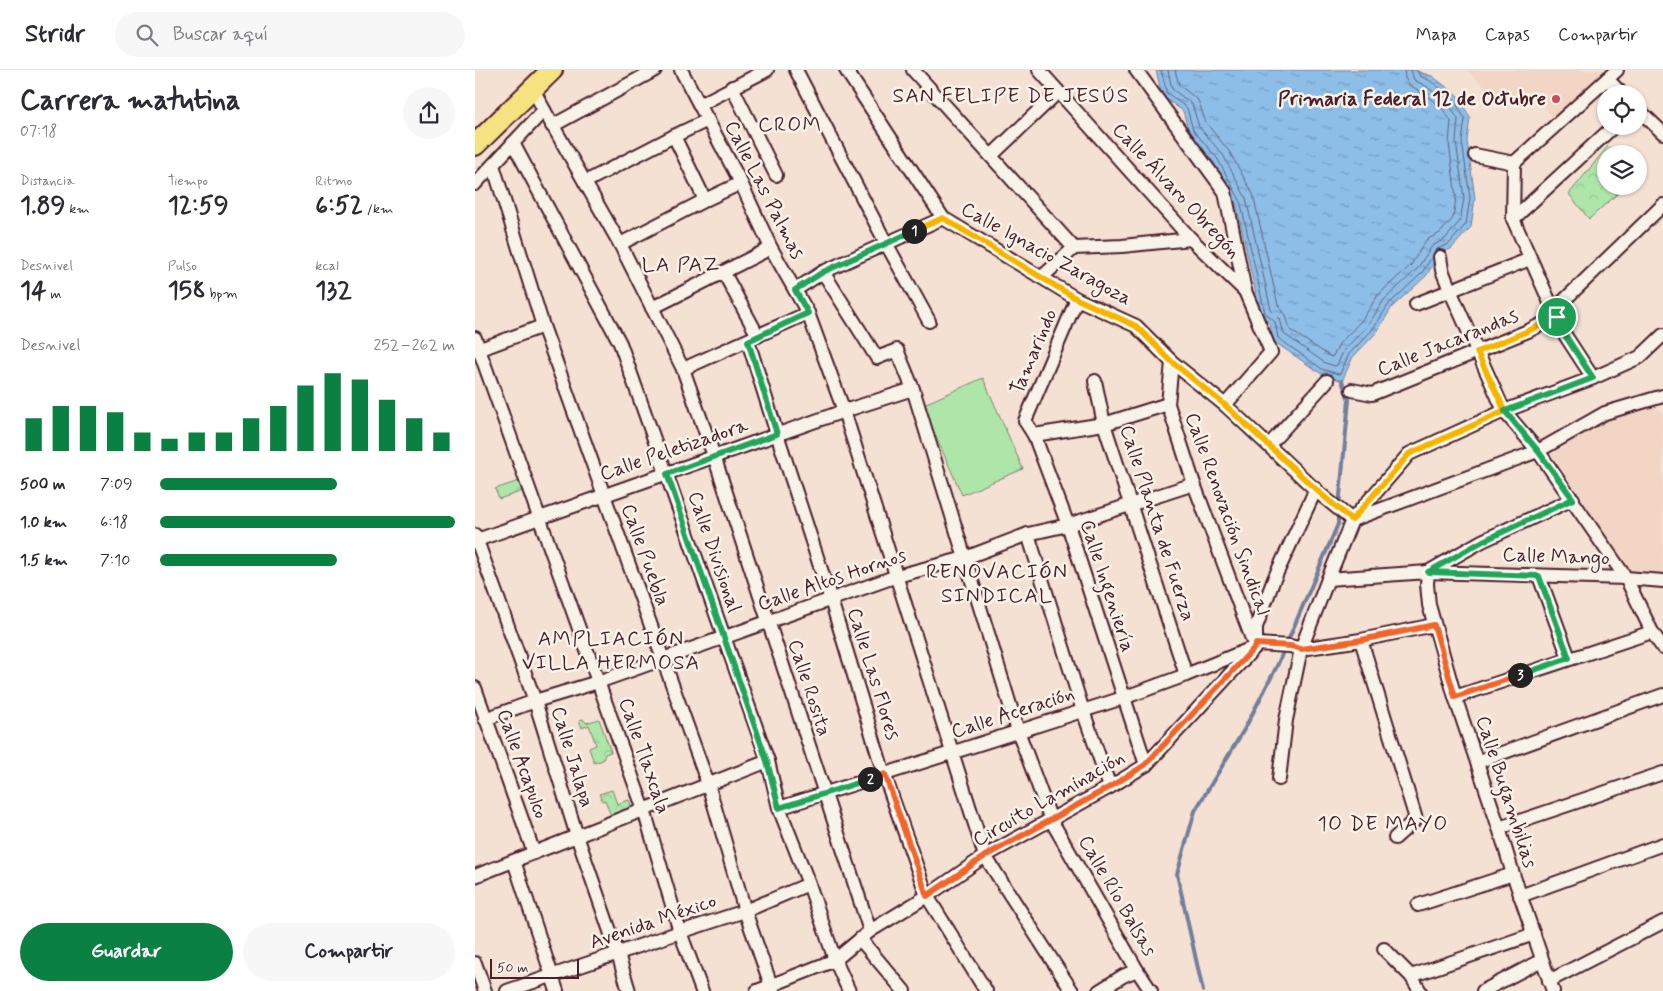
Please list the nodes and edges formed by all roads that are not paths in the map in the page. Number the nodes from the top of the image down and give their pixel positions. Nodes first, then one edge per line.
1 (552, 70) edge
2 (655, 70) edge
3 (681, 70) edge
4 (767, 70) edge
5 (796, 70) edge
6 (846, 70) edge
7 (913, 70) edge
8 (1039, 70) edge
9 (1136, 70) edge
10 (1617, 70) edge
11 (1607, 79) junction
12 (1613, 85) edge
13 (732, 87) junction
14 (533, 89) junction
15 (1058, 92) junction
16 (699, 105) junction
17 (544, 110) junction
18 (1647, 118) edge
19 (708, 120) junction
20 (552, 126) junction
21 (1663, 133) edge
22 (1603, 135) edge
23 (674, 136) junction
24 (513, 142) junction
25 (475, 145) edge
26 (1475, 155) dead end
27 (991, 156) junction
28 (1514, 163) junction
29 (493, 165) junction
30 (776, 175) dead end
31 (585, 182) junction
32 (475, 184) edge
33 (741, 184) junction
34 (705, 200) junction
35 (1663, 205) edge
36 (943, 218) junction
37 (1513, 220) junction
38 (1191, 239) junction
39 (886, 243) junction
40 (620, 244) junction
41 (771, 248) junction
42 (1074, 248) junction
43 (1440, 257) dead end
44 (1530, 259) junction
45 (823, 272) junction
46 (724, 273) junction
47 (1042, 277) junction
48 (795, 290) junction
49 (1450, 290) junction
50 (1245, 291) junction
51 (1077, 299) junction
52 (1415, 304) dead end
53 (652, 308) junction
54 (808, 313) junction
55 (1555, 314) junction
56 (929, 321) dead end
57 (543, 326) junction
58 (1663, 335) edge
59 (753, 338) junction
60 (476, 346) edge
61 (1477, 352) junction
62 (1172, 362) junction
63 (683, 369) junction
64 (1593, 378) junction
65 (1095, 381) dead end
66 (1327, 381) dead end
67 (913, 389) junction
68 (1352, 390) dead end
69 (1663, 398) edge
70 (1168, 404) junction
71 (1225, 405) junction
72 (844, 411) junction
73 (1505, 411) junction
74 (1025, 421) joint
75 (1105, 424) junction
76 (777, 434) junction
77 (1034, 435) junction
78 (1269, 444) junction
79 (1538, 451) junction
80 (714, 456) junction
81 (667, 474) junction
82 (1194, 484) junction
83 (1318, 492) junction
84 (603, 495) junction
85 (1573, 499) junction
86 (1132, 505) junction
87 (1349, 517) junction
88 (539, 518) junction
89 (1068, 525) junction
90 (1029, 534) junction
91 (476, 538) edge
92 (965, 558) junction
93 (1428, 572) junction
94 (897, 576) junction
95 (1539, 576) junction
96 (1626, 578) junction
97 (1328, 579) junction
98 (1663, 581) edge
99 (831, 600) junction
100 (768, 622) junction
101 (1434, 625) junction
102 (1653, 632) junction
103 (724, 638) junction
104 (1361, 640) junction
105 (1256, 645) junction
106 (1295, 648) junction
107 (1663, 648) edge
108 (1569, 658) junction
109 (663, 660) junction
110 (1186, 675) junction
111 (598, 682) junction
112 (475, 688) edge
113 (1663, 695) edge
114 (1455, 697) junction
115 (1123, 698) junction
116 (535, 701) junction
117 (1083, 711) junction
118 (485, 719) junction
119 (1018, 731) junction
120 (952, 752) junction
121 (767, 761) junction
122 (1477, 762) junction
123 (1145, 765) junction
124 (1663, 773) edge
125 (885, 774) junction
126 (1279, 779) dead end
127 (708, 784) junction
128 (1110, 787) junction
129 (824, 793) junction
130 (779, 808) junction
131 (644, 810) junction
132 (1051, 820) junction
133 (1499, 828) junction
134 (577, 836) junction
135 (1395, 838) dead end
136 (1663, 844) edge
137 (534, 853) junction
138 (985, 856) junction
139 (514, 861) junction
140 (1513, 874) junction
141 (475, 876) edge
142 (809, 884) junction
143 (927, 896) junction
144 (1520, 896) junction
145 (1418, 905) dead end
146 (745, 911) junction
147 (1663, 922) edge
148 (680, 932) junction
149 (1533, 934) junction
150 (865, 935) junction
151 (1384, 950) dead end
152 (618, 954) junction
153 (835, 960) junction
154 (1542, 960) junction
155 (475, 963) edge
156 (1137, 970) junction
157 (552, 976) junction
158 (1411, 976) junction
159 (1551, 986) edge
160 (771, 988) edge
161 (485, 991) edge
162 (507, 991) edge
163 (557, 991) edge
164 (629, 991) edge
165 (701, 991) edge
166 (757, 991) edge
167 (849, 991) edge
168 (904, 991) edge
169 (987, 991) edge
170 (1071, 991) edge
171 (1099, 991) edge
172 (1151, 991) edge
173 (1420, 991) edge
174 (1483, 991) edge

1 - 14 main road
2 - 20 street
3 - 16 street, Calle Las Palmas
4 - 13 street
5 - 39 street
6 - 36 street, Calle Ignacio Zaragoza
7 - 27 street, Calle Ignacio Zaragoza
8 - 15 street, Calle Álvaro Obregón
9 - 50 street
10 - 11 street
11 - 12 street
11 - 28 street
13 - 16 street
13 - 30 street
14 - 17 street, Calle Rosita
14 - 25 main road
15 - 27 street
15 - 38 street, Calle Álvaro Obregón
16 - 19 street, Calle Las Palmas
17 - 20 street, Calle Rosita
17 - 24 street
18 - 21 street
19 - 23 street
19 - 33 street, Calle Las Palmas
20 - 31 street, Calle Rosita
22 - 37 street
23 - 31 street
23 - 34 street
24 - 29 street
24 - 81 street, Calle Divisional
26 - 28 street
27 - 42 street, Calle Ignacio Zaragoza
28 - 37 street
29 - 32 street
29 - 57 street, Calle Puebla
31 - 40 street, Calle Rosita
33 - 34 street
33 - 41 street, Calle Las Palmas
34 - 40 street
35 - 55 street, Calle Jacarandas
36 - 39 street
36 - 47 street, Calle Ignacio Zaragoza
37 - 44 street
38 - 42 street, Calle Ignacio Zaragoza
38 - 50 street, Calle Álvaro Obregón
39 - 45 street
39 - 56 street
40 - 53 street, Calle Rosita
41 - 46 street
41 - 48 street, Calle Las Palmas
42 - 47 street
43 - 49 street
44 - 49 street
44 - 55 street
45 - 48 street
45 - 67 street, Calle Río Balsas
46 - 53 street
46 - 59 street, Calle Las Flores
47 - 51 street, Calle Ignacio Zaragoza
48 - 54 street, Calle Las Palmas
49 - 52 street
49 - 61 street
50 - 71 street
51 - 62 street, Calle Ignacio Zaragoza
51 - 74 street, Tamarindo
53 - 63 street, Calle Rosita
54 - 59 street
54 - 72 street, Calle Las Palmas
55 - 61 street, Calle Jacarandas
55 - 64 street
57 - 60 street
57 - 84 street, Calle Puebla
58 - 64 street
59 - 63 street
59 - 76 street, Calle Las Flores
60 - 88 street, Calle Tlaxcala
61 - 68 street, Calle Jacarandas
61 - 73 street
62 - 70 street, Calle Renovación Sindical
62 - 71 street, Calle Ignacio Zaragoza
63 - 80 street, Calle Rosita
64 - 73 street
65 - 75 street, Calle Planta de Fuerza
66 - 78 street
67 - 72 street, Calle Peletizadora
67 - 92 street, Calle Río Balsas
69 - 79 street
70 - 75 street
70 - 82 street, Calle Renovación Sindical
71 - 78 street, Calle Ignacio Zaragoza
72 - 76 street, Calle Peletizadora
72 - 94 street, Calle Las Palmas
73 - 79 street
73 - 87 street
74 - 77 street, Calle Ingeniería
75 - 77 street
75 - 86 street, Calle Planta de Fuerza
76 - 80 street, Calle Peletizadora
76 - 99 street, Calle Las Flores
77 - 89 street, Calle Ingeniería
78 - 83 street, Calle Ignacio Zaragoza
79 - 85 street
79 - 87 street
80 - 81 street, Calle Peletizadora
80 - 100 street, Calle Rosita
81 - 84 street, Calle Peletizadora
81 - 103 street, Calle Divisional
82 - 86 street, Calle Altos Hornos
82 - 105 street, Calle Renovación Sindical
83 - 87 street, Calle Ignacio Zaragoza
83 - 105 street
84 - 88 street, Calle Peletizadora
84 - 109 street, Calle Puebla
85 - 93 street
85 - 96 street
86 - 89 street, Calle Altos Hornos
86 - 110 street, Calle Planta de Fuerza
87 - 97 street
88 - 91 street, Calle Peletizadora
88 - 111 street, Calle Tlaxcala
89 - 90 street, Calle Altos Hornos
89 - 115 street, Calle Ingeniería
90 - 92 street, Calle Altos Hornos
90 - 117 street
91 - 116 street, Calle Jalapa
92 - 94 street, Calle Altos Hornos
92 - 119 street, Calle Río Balsas
93 - 95 street, Calle Mango
93 - 97 street, Calle Mango
93 - 101 street, Calle Bugambilias
94 - 99 street, Calle Altos Hornos
94 - 120 street, Calle Las Palmas
95 - 96 street, Calle Mango
95 - 108 street
96 - 98 street, Calle Mango
96 - 102 street
97 - 106 street
99 - 100 street, Calle Altos Hornos
99 - 125 street, Calle Las Flores
100 - 103 street, Calle Altos Hornos
100 - 129 street, Calle Rosita
101 - 104 street, Calle Aceración
101 - 114 street, Calle Bugambilias
102 - 107 street
102 - 108 street
103 - 109 street, Calle Altos Hornos
103 - 121 street, Calle Divisional
104 - 106 street, Calle Aceración
104 - 135 street
105 - 106 street, Calle Aceración
105 - 110 street, Calle Aceración
105 - 123 street, Circuito Laminación
106 - 126 street
108 - 114 street
109 - 111 street, Calle Altos Hornos
109 - 127 street, Calle Puebla
110 - 115 street, Calle Aceración
111 - 116 street, Calle Altos Hornos
111 - 131 street, Calle Tlaxcala
112 - 118 street, Calle Acapulco
113 - 122 street
114 - 122 street, Calle Bugambilias
115 - 117 street, Calle Aceración
115 - 123 street, Calle Ingeniería
116 - 118 street, Calle Altos Hornos
116 - 134 street, Calle Jalapa
117 - 119 street, Calle Aceración
117 - 128 street
118 - 137 street, Calle Acapulco
119 - 120 street, Calle Aceración
119 - 132 street, Calle Río Balsas
120 - 125 street, Calle Aceración
120 - 138 street, Calle Las Palmas
121 - 127 street
121 - 130 street, Calle Divisional
122 - 133 street, Calle Bugambilias
123 - 128 street, Circuito Laminación
124 - 133 street
125 - 129 street, Calle Aceración
125 - 143 street, Calle Las Flores
127 - 131 street
127 - 146 street, Calle Puebla
128 - 132 street, Circuito Laminación
129 - 130 street, Calle Aceración
129 - 150 street, Calle Rosita
130 - 142 street, Calle Divisional
131 - 134 street
131 - 148 street, Calle Tlaxcala
132 - 138 street, Circuito Laminación
132 - 156 street, Calle Río Balsas
133 - 140 street, Calle Bugambilias
134 - 137 street
134 - 152 street, Calle Jalapa
136 - 144 street
137 - 139 street
138 - 143 street, Circuito Laminación
138 - 170 street, Calle Las Palmas
139 - 141 street
139 - 157 street
140 - 144 street, Calle Bugambilias
140 - 145 street
142 - 146 street, Avenida México
142 - 153 street, Calle Divisional
143 - 150 street, Circuito Laminación
143 - 169 street, Calle Las Flores
144 - 149 street, Calle Bugambilias
146 - 148 street, Avenida México
146 - 160 street, Calle Puebla
147 - 159 street
148 - 152 street, Avenida México
148 - 165 street, Calle Tlaxcala
149 - 154 street, Calle Bugambilias
149 - 158 street
150 - 153 street, Circuito Laminación
150 - 168 street
151 - 158 street
152 - 157 street, Avenida México
152 - 164 street, Calle Jalapa
153 - 160 street, Circuito Laminación
153 - 167 street, Calle Divisional
154 - 159 street, Calle Bugambilias
154 - 174 street
155 - 161 street
156 - 171 street
156 - 172 street, Calle Río Balsas
157 - 162 street, Avenida México
157 - 163 street
158 - 173 street
160 - 166 street, Circuito Laminación

